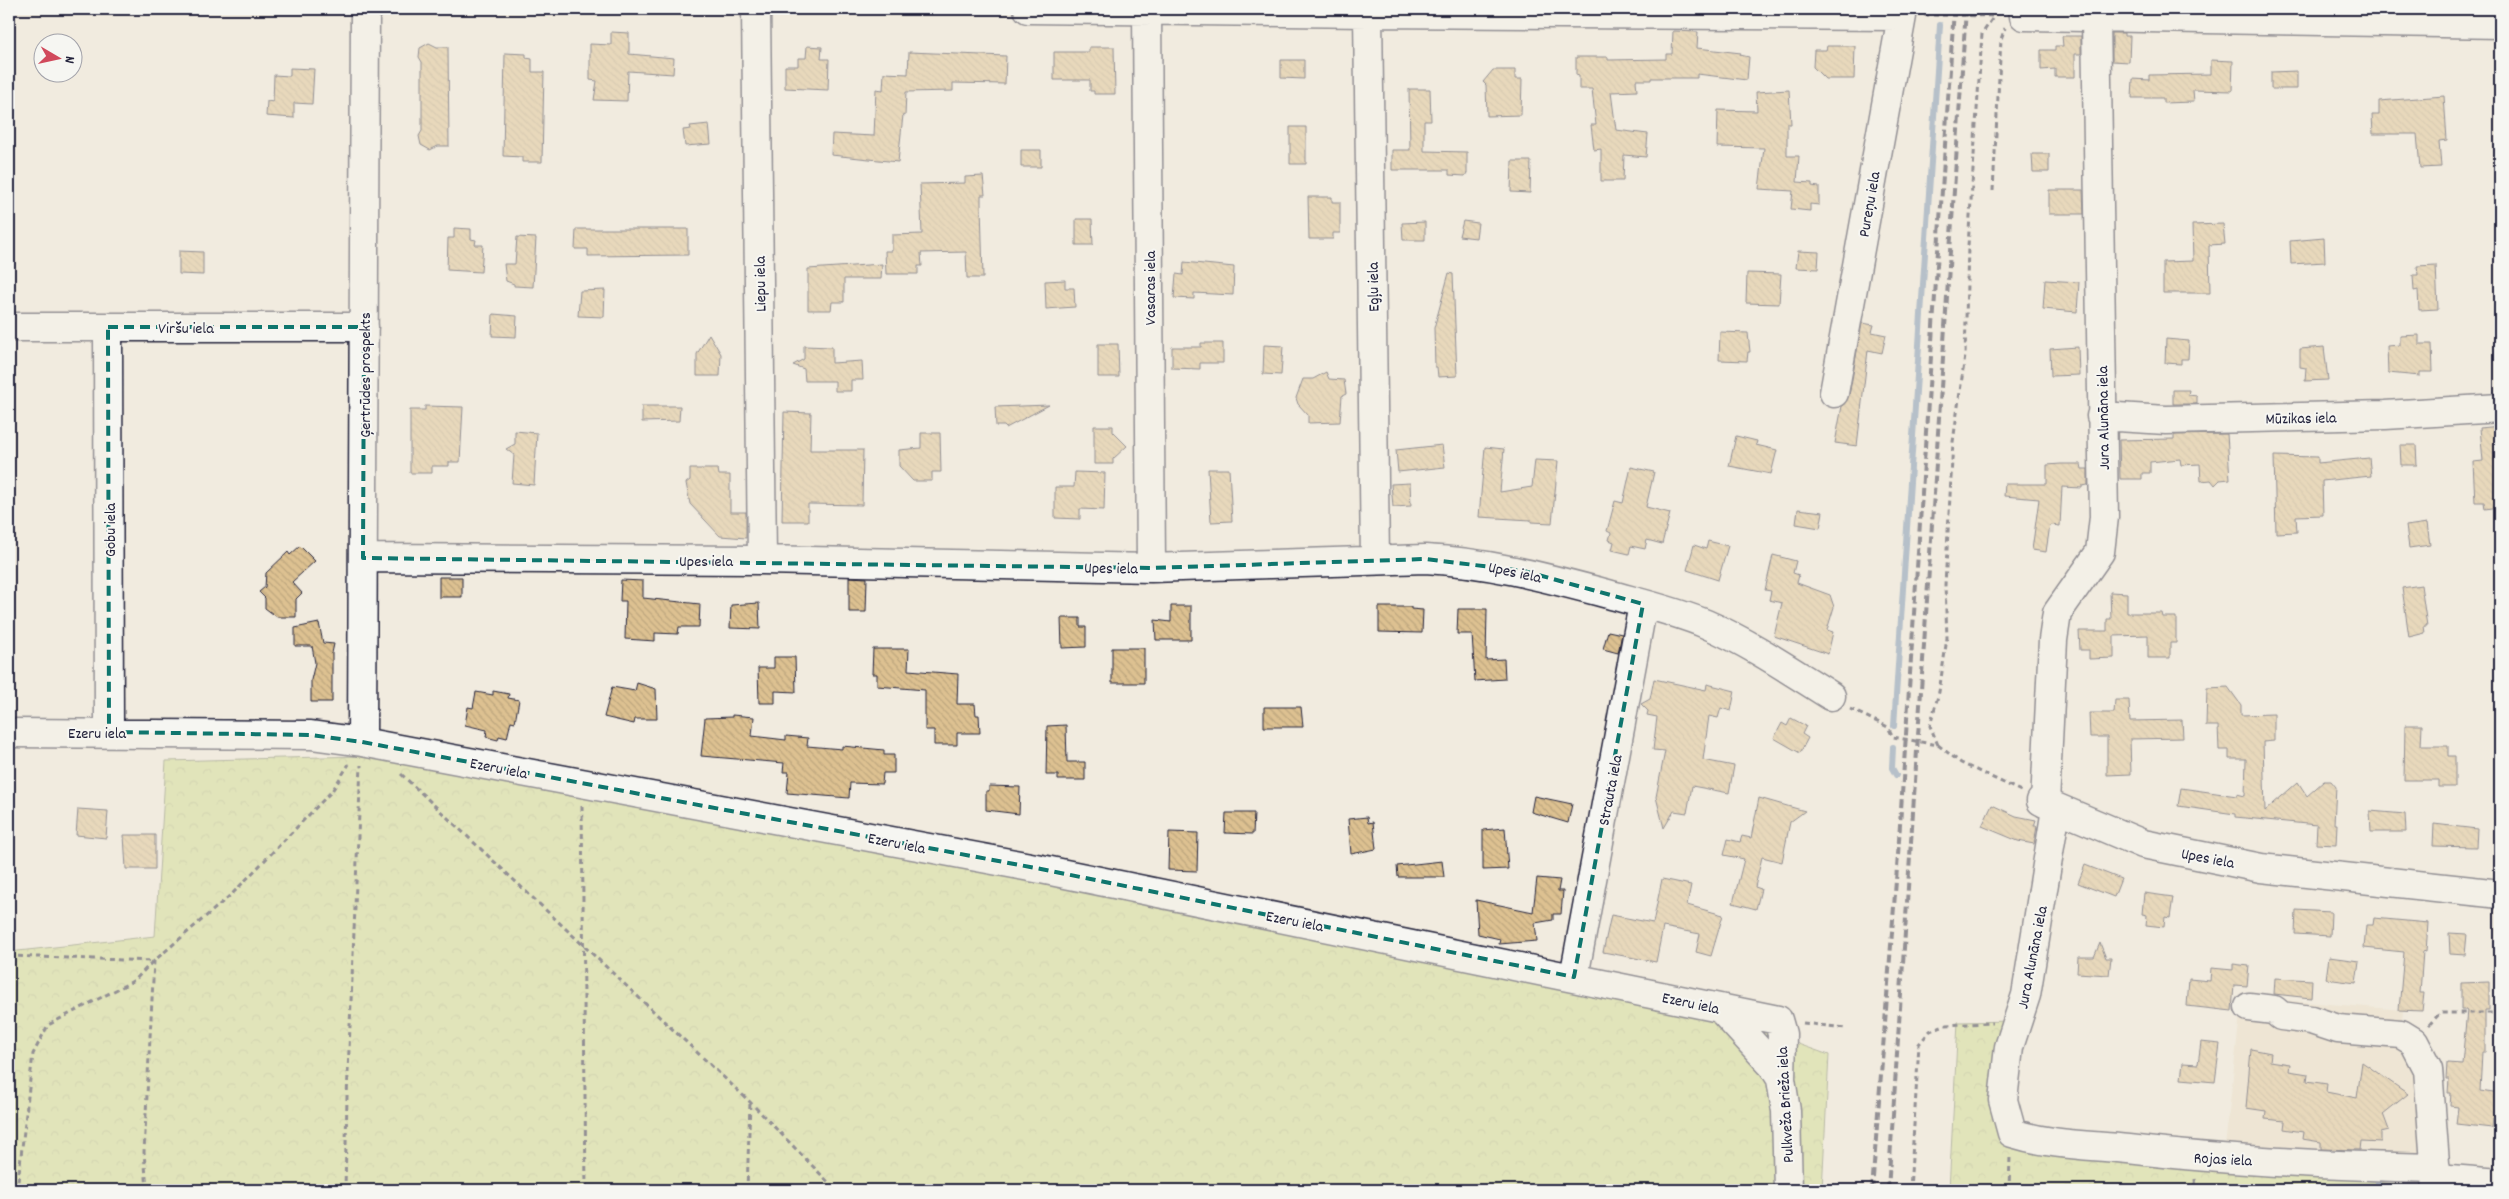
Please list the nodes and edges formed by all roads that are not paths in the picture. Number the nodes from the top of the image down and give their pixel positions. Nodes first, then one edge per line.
1 (365, 9) edge
2 (756, 9) edge
3 (1028, 9) edge
4 (1147, 10) edge
5 (1768, 12) edge
6 (1368, 13) junction
7 (2019, 14) edge
8 (2096, 19) junction
9 (2500, 24) edge
10 (364, 326) junction
11 (9, 327) edge
12 (108, 327) junction
13 (1834, 393) dead end
14 (2500, 408) edge
15 (2101, 416) junction
16 (363, 558) junction
17 (762, 560) junction
18 (1375, 560) junction
19 (1151, 568) junction
20 (1644, 604) junction
21 (1831, 696) road end
22 (109, 732) junction
23 (9, 733) edge
24 (362, 742) junction
25 (2043, 802) junction
26 (2500, 894) edge
27 (1574, 977) junction
28 (2249, 1007) dead end
29 (1720, 1008) junction
30 (1778, 1020) joint
31 (1781, 1079) junction
32 (2012, 1132) joint
33 (2437, 1179) edge
34 (2500, 1183) edge
35 (1788, 1190) edge

1 - 10 street, Ģertrūdes prospekts
2 - 17 street, Liepu iela
3 - 4 street
4 - 6 street
4 - 19 street, Vasaras iela
5 - 6 street
5 - 13 street, Pureņu iela
6 - 18 street, Egļu iela
7 - 8 street
8 - 9 street
8 - 15 street, Jura Alunāna iela
10 - 12 street, Viršu iela
10 - 16 street, Ģertrūdes prospekts
11 - 12 street, Viršu iela
12 - 22 street, Gobu iela
14 - 15 street, Mūzikas iela
15 - 25 street, Jura Alunāna iela
16 - 17 street, Upes iela
16 - 24 street, Ģertrūdes prospekts
17 - 19 street, Upes iela
18 - 19 street, Upes iela
18 - 20 street, Upes iela
20 - 21 street, Upes iela
20 - 27 street, Strauta iela
22 - 23 street, Ezeru iela
22 - 24 street, Ezeru iela
24 - 27 street, Ezeru iela
25 - 26 street, Upes iela
25 - 32 street, Jura Alunāna iela
27 - 29 street, Ezeru iela
28 - 33 street
29 - 30 street, Ezeru iela
29 - 31 street
30 - 31 street, Pulkveža Brieža iela
31 - 35 street, Pulkveža Brieža iela
32 - 33 street, Rojas iela
33 - 34 street, Rojas iela

